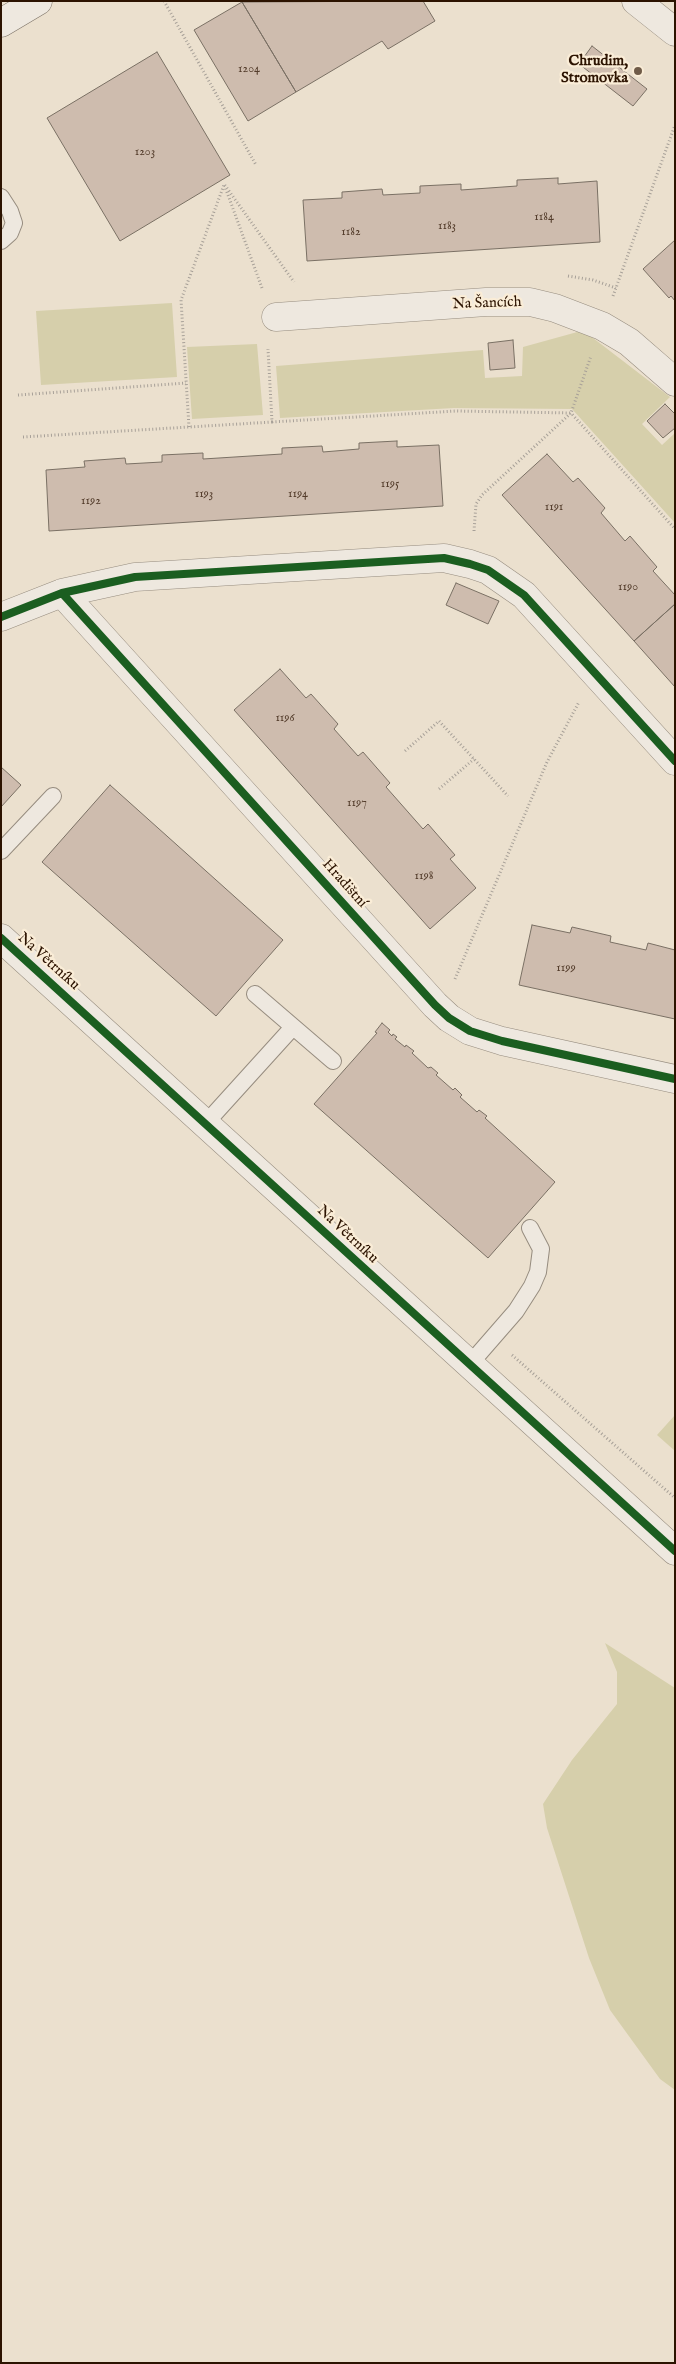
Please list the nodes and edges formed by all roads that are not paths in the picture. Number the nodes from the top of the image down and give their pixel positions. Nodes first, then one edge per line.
1 (38, 1) edge
2 (636, 1) edge
3 (1, 23) edge
4 (675, 32) edge
5 (1, 197) edge
6 (1, 241) edge
7 (276, 317) dead end
8 (675, 382) edge
9 (62, 593) junction
10 (1, 617) edge
11 (675, 761) edge
12 (54, 796) dead end
13 (1, 851) edge
14 (1, 938) edge
15 (255, 994) dead end
16 (293, 1027) junction
17 (333, 1061) dead end
18 (675, 1079) edge
19 (206, 1123) junction
20 (530, 1228) dead end
21 (469, 1365) junction
22 (675, 1551) edge

1 - 3 street
2 - 4 street
5 - 6 lane
7 - 8 street, Na Šancích
9 - 10 street
9 - 11 street
9 - 18 street, Hradištní
12 - 13 lane
14 - 19 street, Na Větrníku
15 - 16 lane
16 - 17 lane
16 - 19 lane
19 - 21 street, Na Větrníku
20 - 21 lane
21 - 22 street, Na Větrníku

